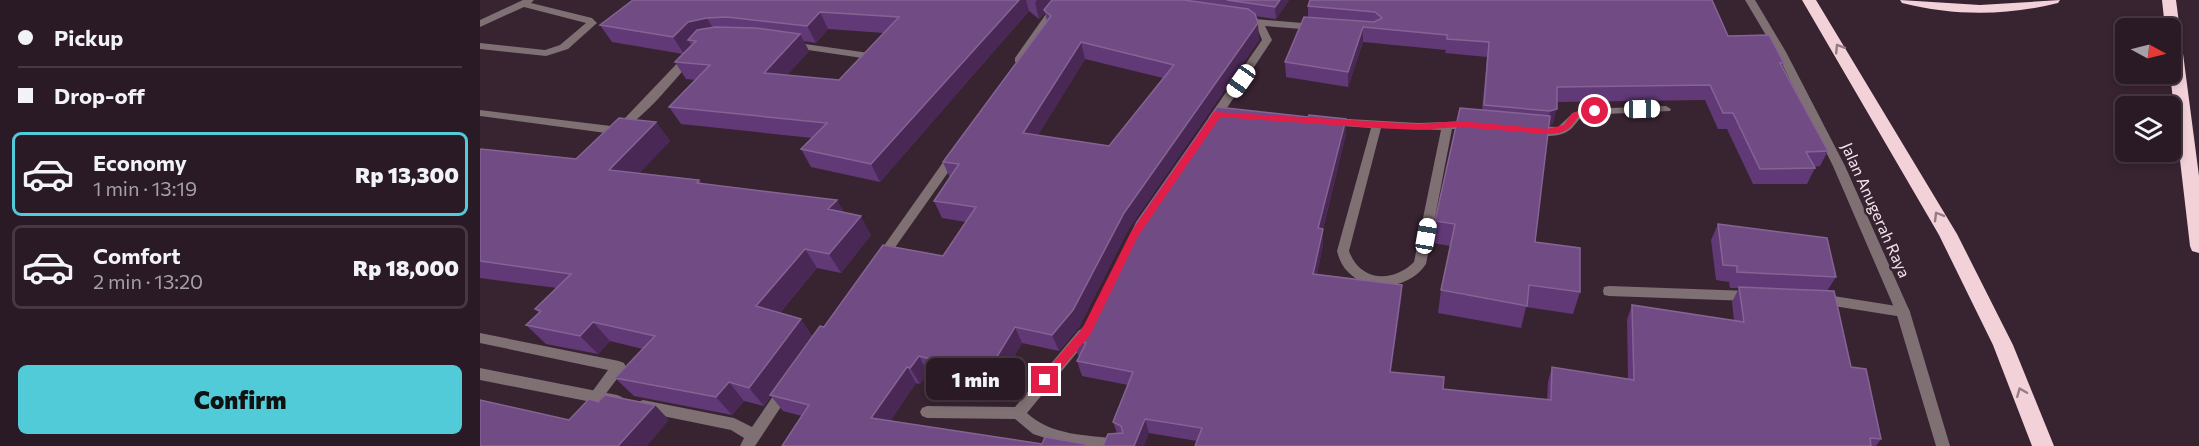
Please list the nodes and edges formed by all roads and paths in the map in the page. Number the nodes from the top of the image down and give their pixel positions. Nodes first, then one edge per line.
1 (1064, 0) edge
2 (1750, 0) edge
3 (1809, 0) edge
4 (1907, 0) edge
5 (2053, 0) edge
6 (2169, 0) edge
7 (526, 2) edge
8 (1233, 19) edge
9 (1253, 22) junction
10 (480, 24) edge
11 (1330, 28) edge
12 (780, 44) edge
13 (480, 46) edge
14 (696, 51) edge
15 (869, 56) edge
16 (1012, 70) edge
17 (1666, 109) dead end
18 (480, 113) edge
19 (1318, 121) edge
20 (1377, 125) junction
21 (1447, 126) junction
22 (1481, 126) edge
23 (1525, 130) edge
24 (1205, 132) edge
25 (961, 146) edge
26 (2199, 246) edge
27 (873, 270) edge
28 (1609, 291) dead end
29 (1759, 296) edge
30 (1805, 298) edge
31 (1903, 312) junction
32 (1090, 325) edge
33 (480, 338) edge
34 (480, 374) edge
35 (789, 384) edge
36 (596, 396) junction
37 (927, 412) dead end
38 (1018, 413) junction
39 (750, 440) edge
40 (1119, 446) edge
41 (1943, 446) edge
42 (2043, 446) edge

1 - 16 street
2 - 31 street, Jalan Anugerah Raya
42 -> 3 highway
4 - 5 highway
6 - 26 highway
7 - 10 street
7 - 13 street
8 - 9 street
9 - 11 street
9 - 24 street
12 - 15 street
14 - 18 street
17 - 23 street
19 - 20 street
20 - 21 street
20 - 21 street
21 - 22 street
25 - 27 street
28 - 29 street
30 - 31 street
31 - 41 street, Jalan Anugerah Raya
32 - 38 street
33 - 36 street
34 - 36 street
35 - 39 street
36 - 39 street
37 - 38 street
38 - 40 street

